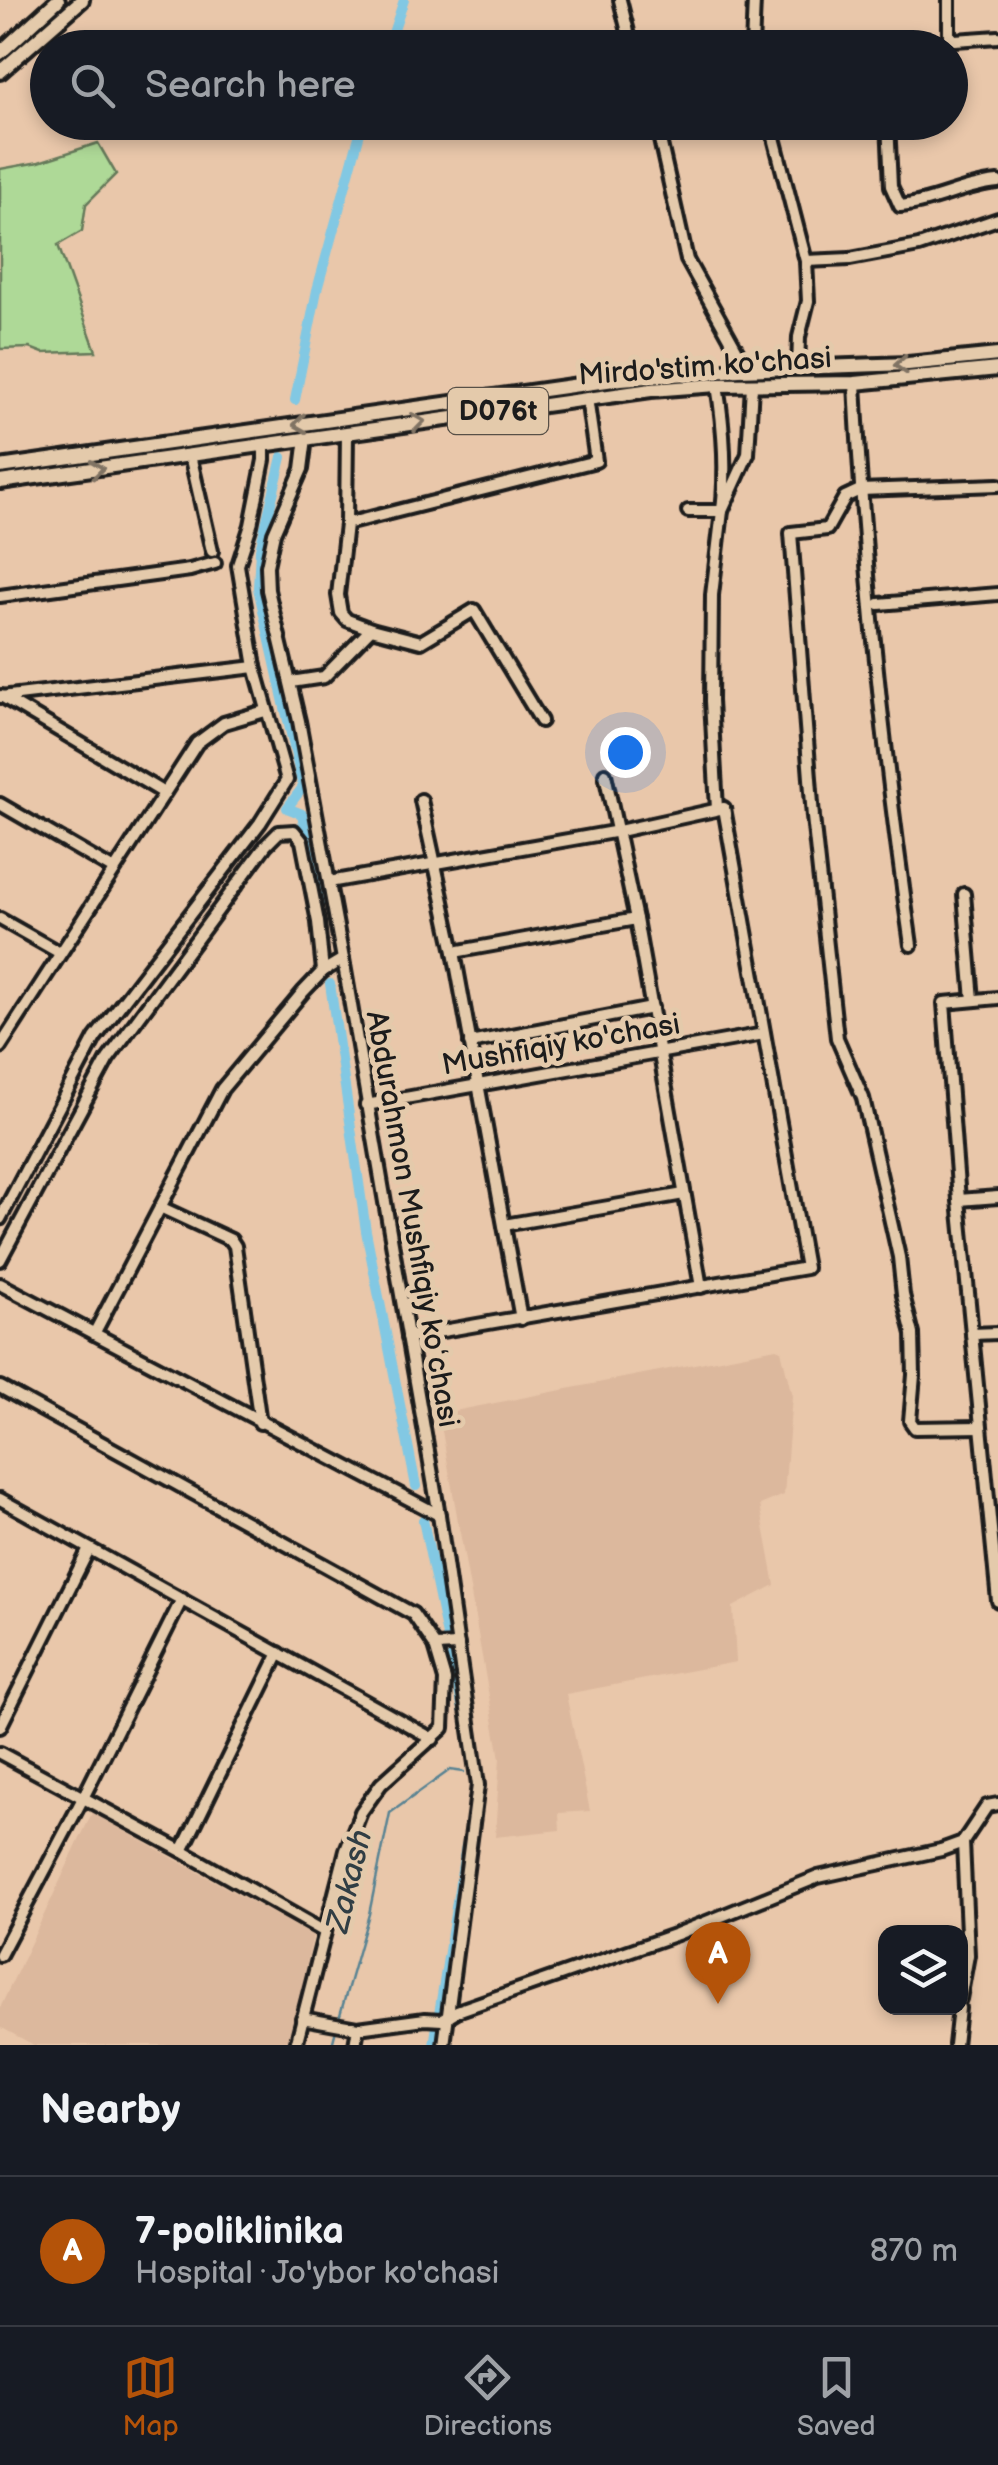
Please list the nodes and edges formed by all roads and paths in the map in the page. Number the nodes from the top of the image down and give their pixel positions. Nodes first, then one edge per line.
1 (58, 0) edge
2 (82, 0) edge
3 (620, 0) edge
4 (754, 0) edge
5 (949, 0) edge
6 (48, 30) edge
7 (628, 30) edge
8 (753, 30) edge
9 (949, 30) edge
10 (998, 37) edge
11 (968, 39) edge
12 (30, 46) edge
13 (0, 52) edge
14 (0, 72) edge
15 (660, 140) edge
16 (775, 140) edge
17 (890, 140) edge
18 (998, 182) edge
19 (998, 219) edge
20 (806, 261) junction
21 (998, 354) edge
22 (998, 369) edge
23 (739, 370) junction
24 (798, 370) junction
25 (854, 383) junction
26 (716, 385) junction
27 (746, 385) junction
28 (587, 398) junction
29 (347, 432) junction
30 (306, 438) junction
31 (264, 444) junction
32 (190, 455) junction
33 (0, 467) edge
34 (0, 482) edge
35 (998, 485) edge
36 (860, 490) junction
37 (722, 511) junction
38 (688, 512) dead end
39 (346, 524) junction
40 (998, 594) edge
41 (0, 596) edge
42 (879, 604) dead end
43 (371, 629) junction
44 (255, 667) junction
45 (290, 682) junction
46 (1, 696) edge
47 (265, 711) junction
48 (542, 720) dead end
49 (605, 774) dead end
50 (164, 793) junction
51 (422, 800) dead end
52 (0, 804) edge
53 (717, 809) junction
54 (618, 831) junction
55 (435, 864) junction
56 (114, 870) junction
57 (329, 882) junction
58 (964, 894) dead end
59 (0, 919) edge
60 (636, 919) junction
61 (910, 945) dead end
62 (454, 952) junction
63 (60, 953) junction
64 (343, 960) junction
65 (323, 971) junction
66 (998, 998) edge
67 (973, 1000) junction
68 (652, 1008) junction
69 (764, 1034) junction
70 (470, 1044) junction
71 (0, 1046) edge
72 (660, 1053) junction
73 (478, 1086) junction
74 (366, 1105) junction
75 (684, 1194) junction
76 (998, 1196) edge
77 (959, 1200) junction
78 (160, 1207) junction
79 (0, 1219) edge
80 (504, 1225) junction
81 (0, 1260) edge
82 (0, 1284) edge
83 (701, 1287) junction
84 (520, 1319) junction
85 (998, 1332) edge
86 (94, 1334) junction
87 (972, 1334) junction
88 (408, 1337) junction
89 (0, 1387) edge
90 (260, 1423) junction
91 (981, 1427) junction
92 (0, 1500) edge
93 (439, 1516) junction
94 (89, 1548) junction
95 (182, 1599) junction
96 (998, 1602) edge
97 (458, 1645) junction
98 (435, 1646) junction
99 (279, 1653) junction
100 (0, 1727) edge
101 (433, 1739) junction
102 (0, 1754) edge
103 (83, 1798) junction
104 (998, 1804) edge
105 (963, 1842) junction
106 (182, 1851) junction
107 (967, 1925) edge
108 (324, 1932) junction
109 (0, 1955) edge
110 (958, 2015) edge
111 (445, 2019) junction
112 (308, 2020) junction
113 (358, 2028) junction
114 (296, 2045) edge
115 (355, 2045) edge
116 (444, 2045) edge
117 (955, 2045) edge

1 - 13 main road
2 - 6 main road
3 - 7 street
4 - 8 street
5 - 9 street
10 - 11 street
12 - 14 main road
15 - 23 street
16 - 20 street
17 - 18 street
19 - 20 street
20 - 24 street
21 -> 24 main road, Mirdo'stim ko'chasi / D076t
22 - 25 main road, Mirdo'stim ko'chasi / D076t
23 - 24 main road, Mirdo'stim ko'chasi / D076t
23 - 27 main road
23 -> 33 main road, Mirdo'stim ko'chasi / D076t
25 - 27 main road, Mirdo'stim ko'chasi / D076t
25 - 36 street
26 - 27 main road, Mirdo'stim ko'chasi / D076t
26 - 28 main road, Mirdo'stim ko'chasi / D076t
26 - 37 street
27 - 37 street
29 -> 28 main road, Mirdo'stim ko'chasi / D076t
28 - 39 street
29 - 30 main road, Mirdo'stim ko'chasi / D076t
29 - 39 street
30 - 31 main road, Mirdo'stim ko'chasi / D076t
30 - 45 street, Abdurahmon Mushfiqiy koʻchasi
31 - 32 main road, Mirdo'stim ko'chasi / D076t
31 - 44 street
34 -> 32 main road, Mirdo'stim ko'chasi / D076t
32 - 41 street
35 - 36 street
36 - 61 street
36 - 91 street
37 - 38 street
37 - 53 street
39 - 43 street
40 - 42 street
43 - 45 street
43 - 48 street
44 - 46 street
44 - 47 street
45 - 57 street, Abdurahmon Mushfiqiy koʻchasi
46 - 50 street
47 - 50 street
47 - 79 street
49 - 54 street
50 - 56 street
51 - 55 street
52 - 56 street
53 - 54 street
53 - 69 street
54 - 55 street
54 - 60 street
55 - 57 street
55 - 62 street
56 - 63 street
57 - 64 street, Abdurahmon Mushfiqiy koʻchasi
58 - 67 street
59 - 63 street
60 - 62 street
60 - 68 street
62 - 70 street
63 - 71 street
64 - 65 street
64 - 74 street, Abdurahmon Mushfiqiy koʻchasi
65 - 78 street
65 - 81 street
66 - 67 street
67 - 77 street
68 - 70 street
68 - 72 street
69 - 72 street, Mushfiqiy ko'chasi
69 - 83 street
70 - 73 street
72 - 73 street, Mushfiqiy ko'chasi
72 - 75 street
73 - 74 street, Mushfiqiy ko'chasi
73 - 80 street
74 - 88 street, Abdurahmon Mushfiqiy koʻchasi
75 - 80 street
75 - 83 street
76 - 77 street
77 - 87 street
78 - 86 street
78 - 90 street
80 - 84 street
82 - 86 street
83 - 84 street
84 - 88 street
85 - 87 street
86 - 90 street
87 - 91 street
88 - 93 street, Abdurahmon Mushfiqiy koʻchasi
89 - 98 street
90 - 93 street
91 - 96 street
92 - 94 street
93 - 97 street, Abdurahmon Mushfiqiy koʻchasi
94 - 95 street
94 - 100 street
95 - 99 street
95 - 103 street
97 - 98 street
97 - 111 street, Abdurahmon Mushfiqiy koʻchasi
98 - 101 street
99 - 101 street
99 - 106 street
101 - 108 street
102 - 103 street
103 - 106 street
103 - 109 street
104 - 105 street
105 - 107 street
105 - 111 street
106 - 108 street
108 - 112 street
110 - 117 street
111 - 113 street
111 - 116 street, Abdurahmon Mushfiqiy koʻchasi
112 - 113 street
112 - 114 street
113 - 115 street

